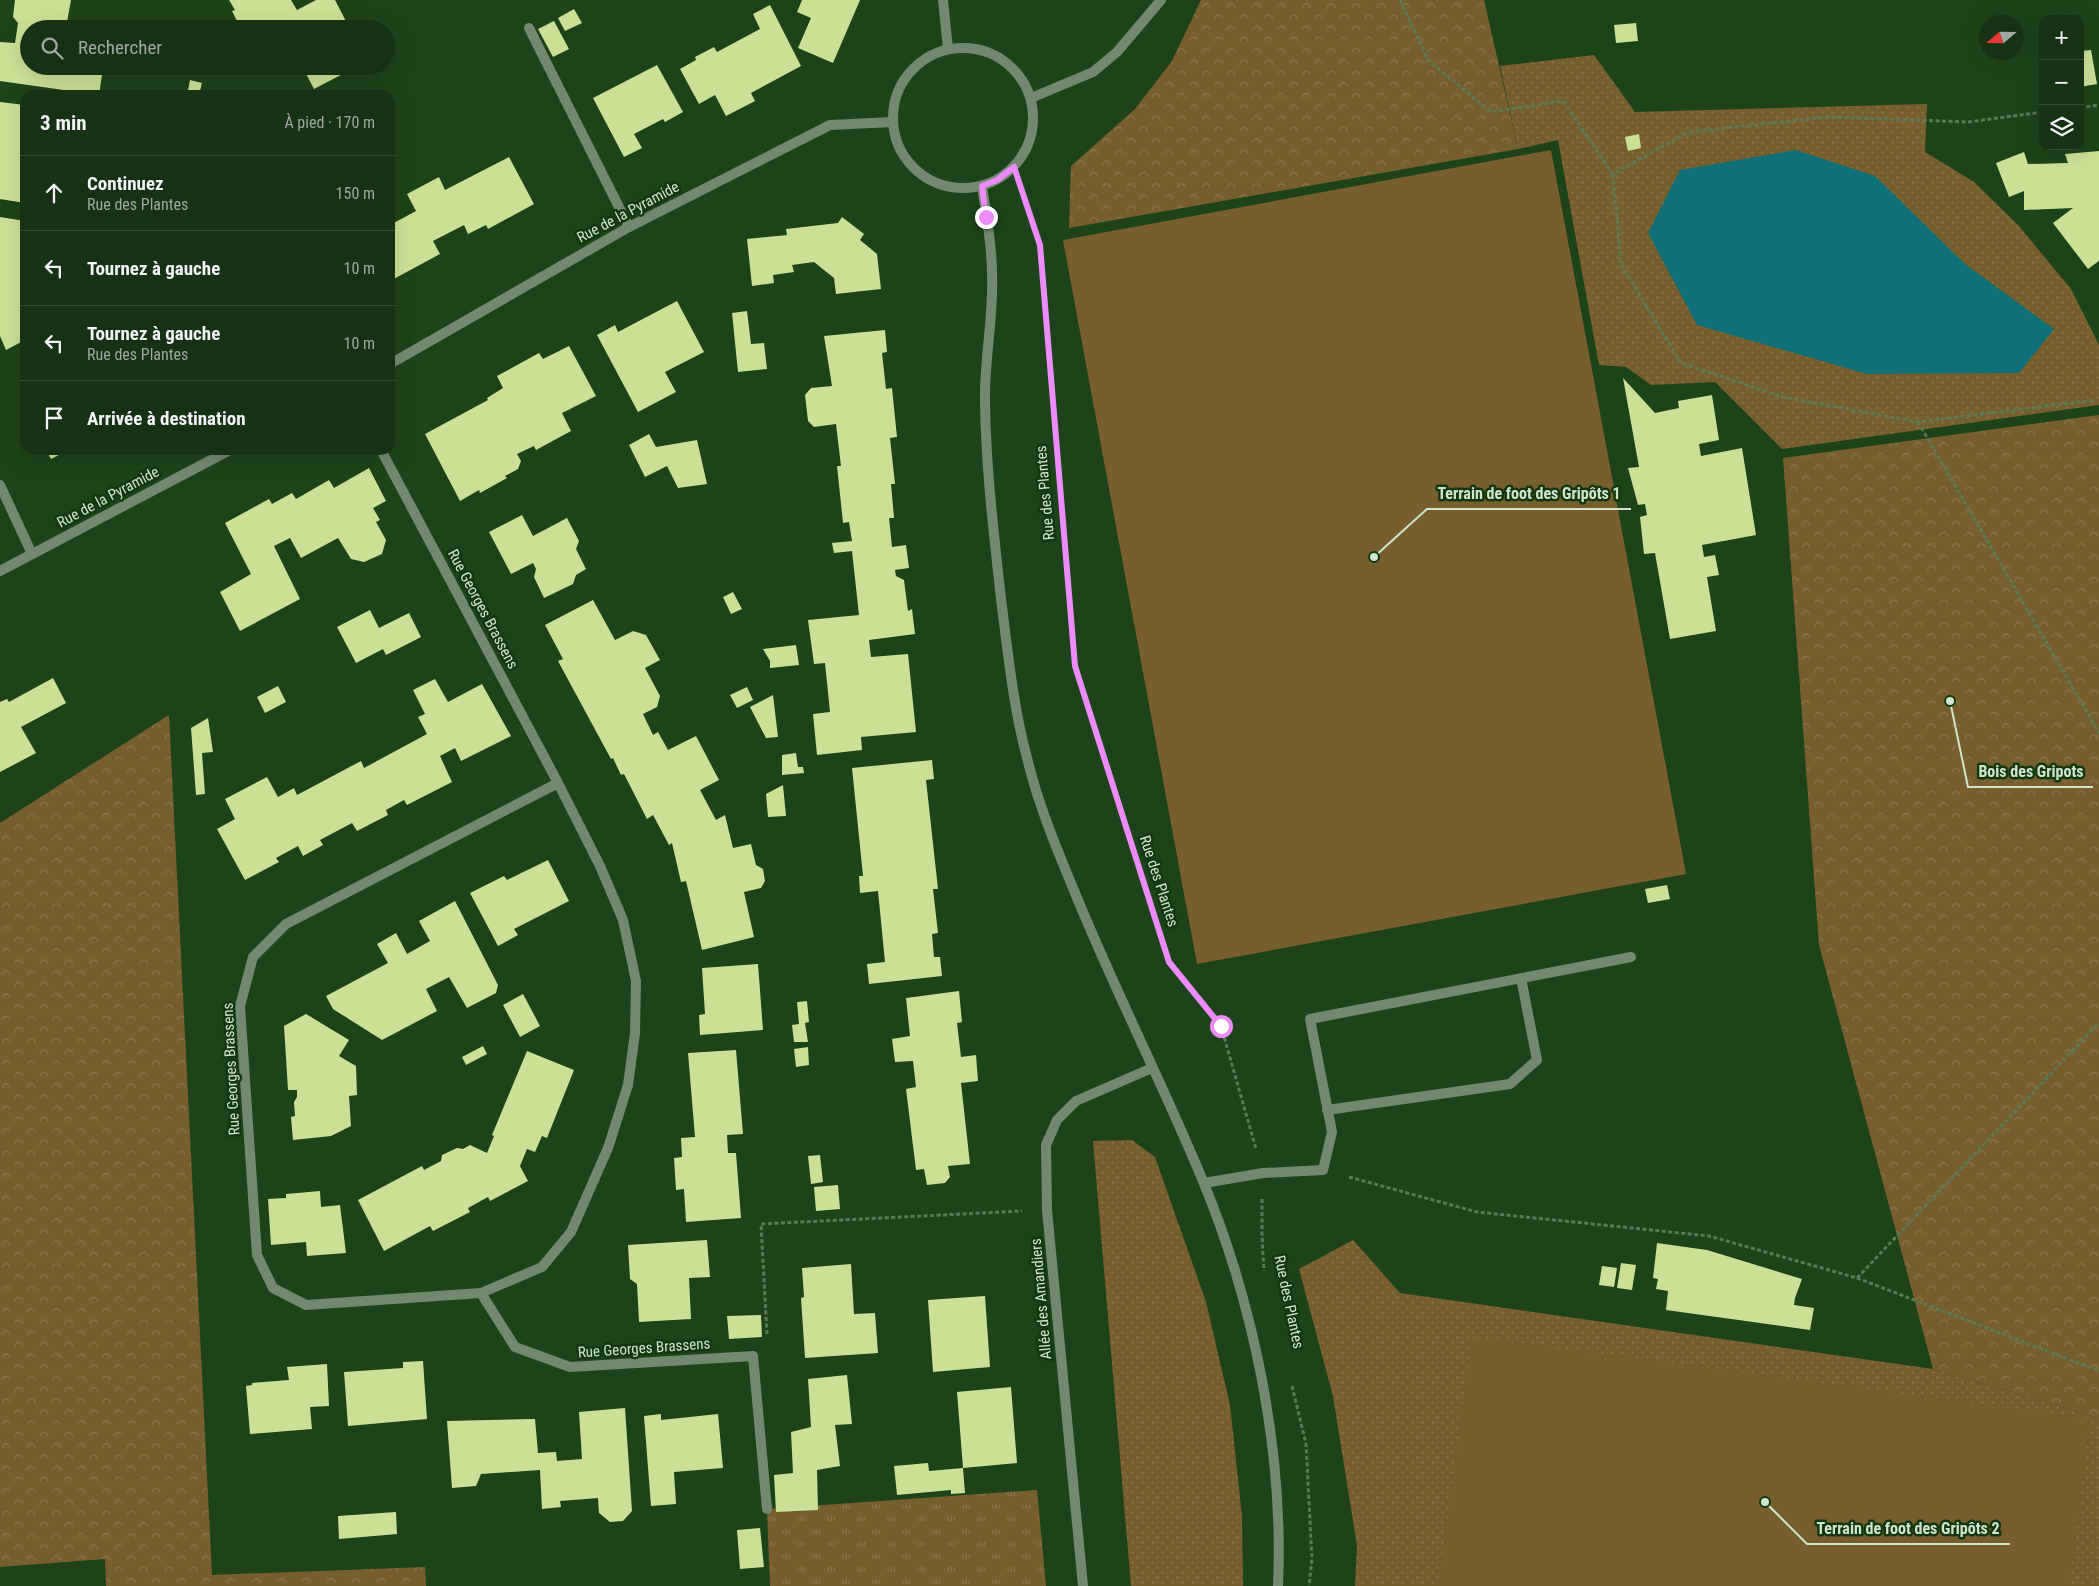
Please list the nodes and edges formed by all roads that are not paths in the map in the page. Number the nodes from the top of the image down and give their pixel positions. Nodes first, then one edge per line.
1 (942, 0) edge
2 (1161, 0) edge
3 (529, 28) dead end
4 (948, 49) junction
5 (1031, 98) junction
6 (893, 122) junction
7 (982, 186) junction
8 (629, 227) junction
9 (395, 361) edge
10 (220, 455) edge
11 (383, 455) edge
12 (0, 485) edge
13 (32, 554) junction
14 (0, 571) edge
15 (558, 783) junction
16 (1631, 957) dead end
17 (1521, 978) junction
18 (1152, 1068) junction
19 (1327, 1110) junction
20 (1204, 1183) junction
21 (481, 1293) junction
22 (767, 1509) dead end
23 (1083, 1586) edge
24 (1278, 1586) edge

1 - 4 street
2 - 5 street
3 - 8 street
4 - 5 street
4 - 6 street
5 - 7 street
6 - 7 street
6 - 8 street, Rue de la Pyramide
7 - 18 street
8 - 9 street, Rue de la Pyramide
10 - 13 street, Rue de la Pyramide
11 - 15 street, Rue Georges Brassens
12 - 13 street
13 - 14 street, Rue de la Pyramide
15 - 21 street, Rue Georges Brassens
15 - 21 street, Rue Georges Brassens
16 - 17 street
17 - 19 street
17 - 19 street
18 - 20 street
18 - 23 street, Allée des Amandiers
19 - 20 street
20 - 24 street
21 - 22 street, Rue Georges Brassens

